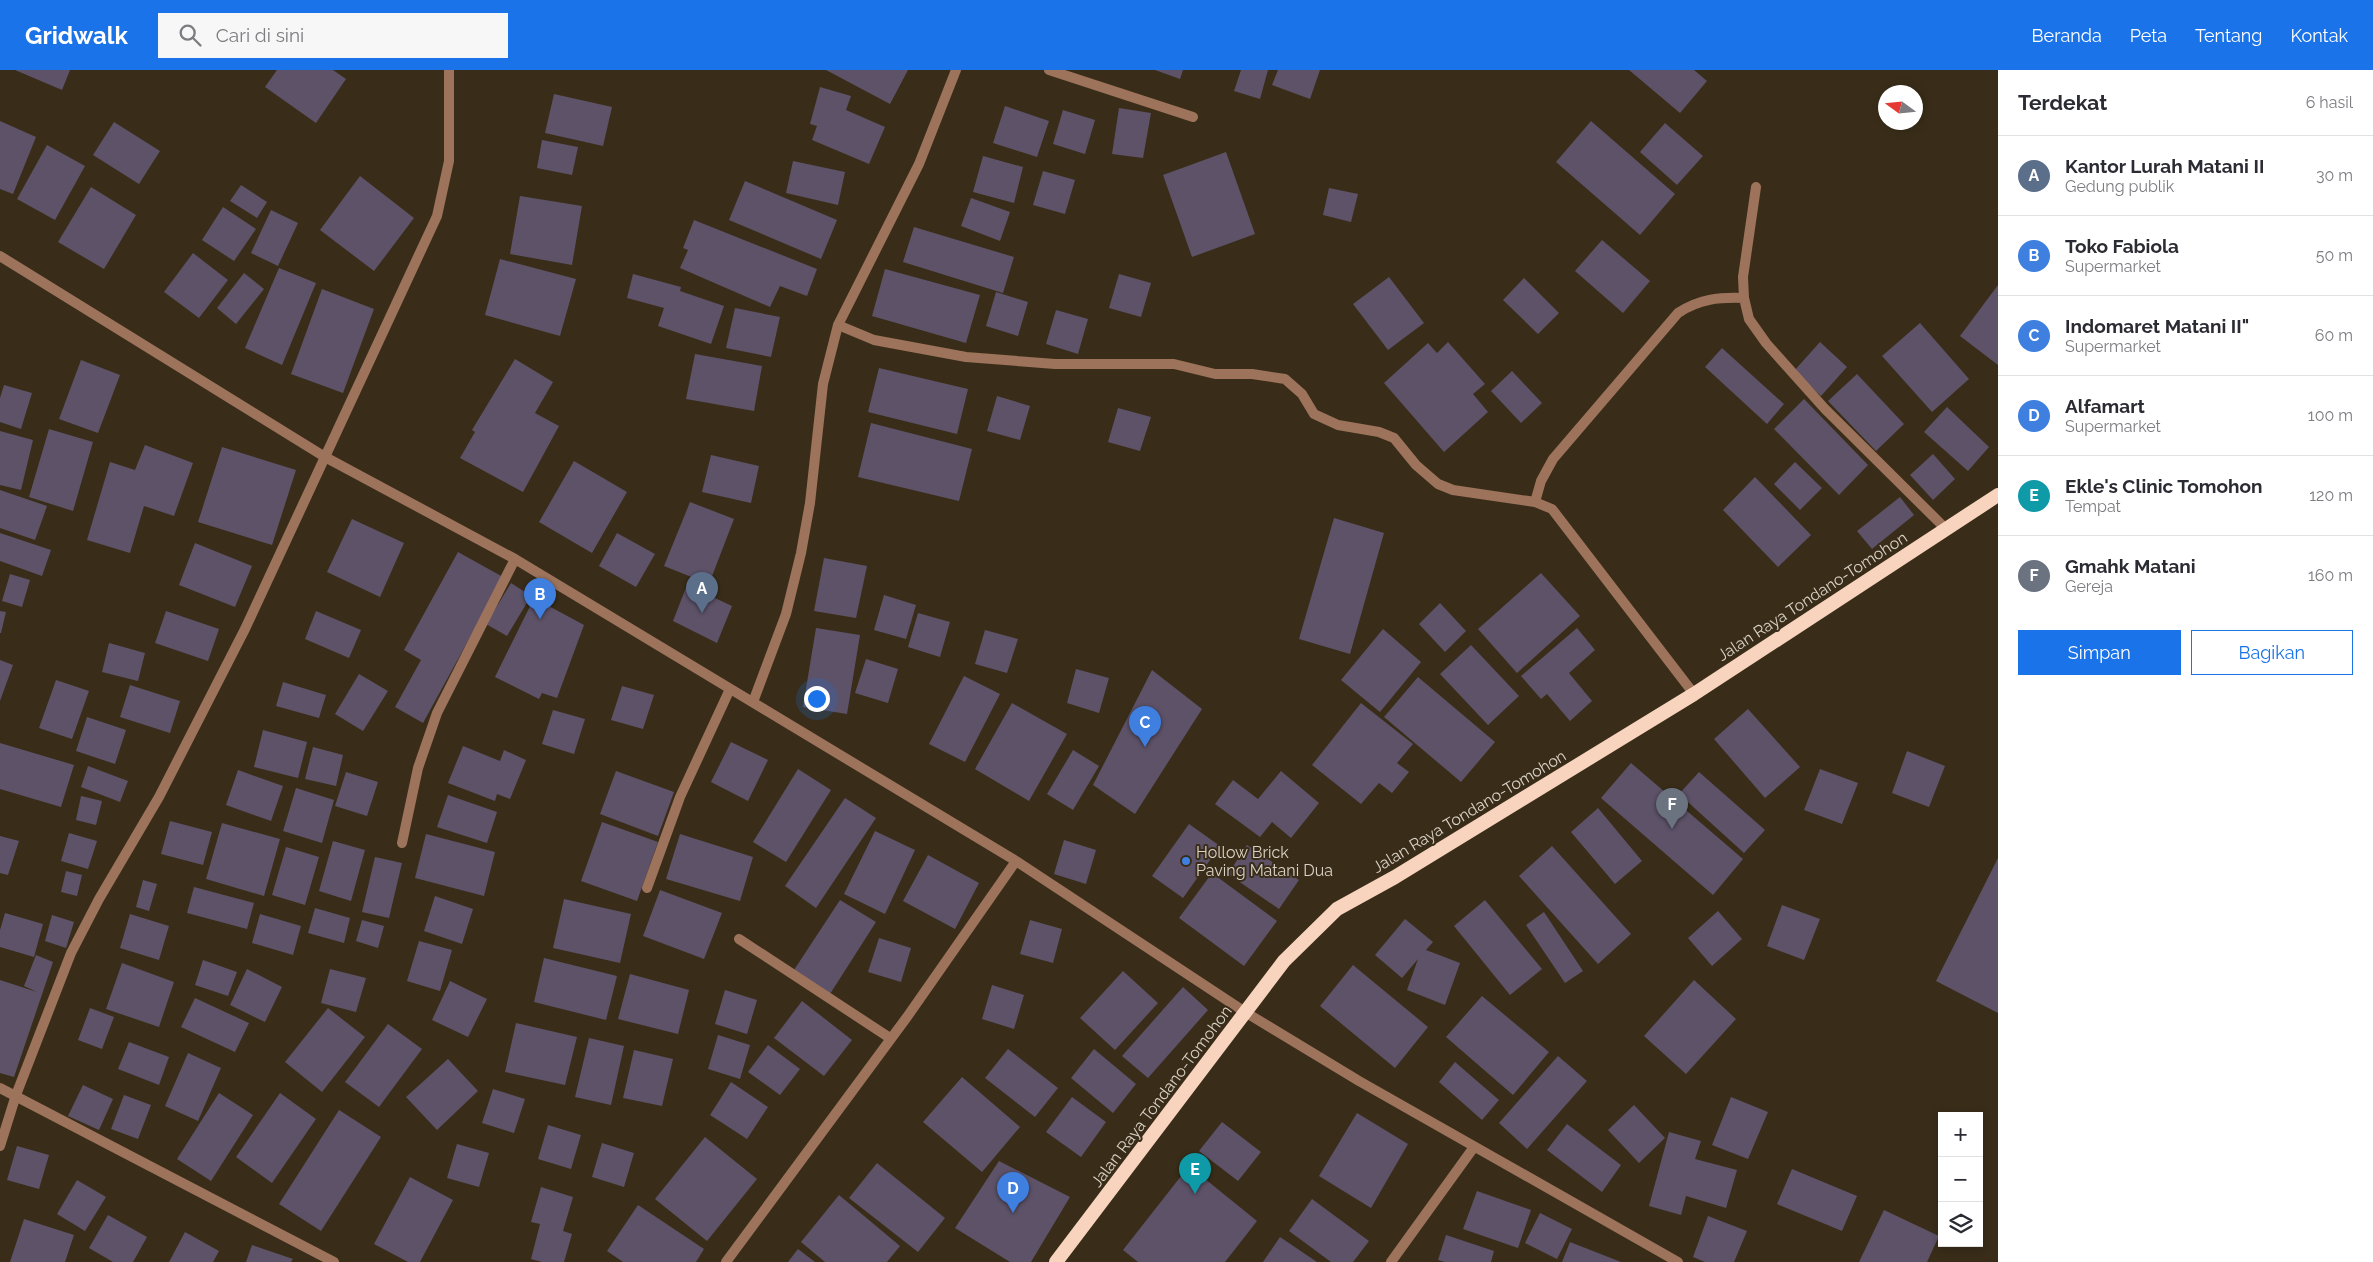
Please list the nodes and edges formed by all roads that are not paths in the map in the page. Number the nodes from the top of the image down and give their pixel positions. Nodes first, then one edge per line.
1 (449, 70) edge
2 (956, 70) edge
3 (1049, 70) edge
4 (1193, 117) dead end
5 (1756, 187) dead end
6 (0, 256) edge
7 (1744, 298) junction
8 (838, 325) junction
9 (325, 457) junction
10 (1998, 495) edge
11 (1535, 502) junction
12 (1946, 530) junction
13 (515, 559) junction
14 (730, 689) junction
15 (1694, 694) junction
16 (753, 702) junction
17 (402, 844) dead end
18 (1016, 861) junction
19 (646, 888) dead end
20 (739, 940) dead end
21 (1245, 1012) junction
22 (890, 1038) junction
23 (0, 1088) edge
24 (16, 1095) junction
25 (0, 1146) edge
26 (1474, 1147) junction
27 (334, 1262) edge
28 (726, 1262) edge
29 (1056, 1262) edge
30 (1390, 1262) edge
31 (1678, 1262) edge

1 - 9 street
2 - 8 street
3 - 4 street
5 - 7 street
6 - 9 street
7 - 11 street
7 - 12 street
8 - 11 street
8 - 16 street
9 - 13 street
9 - 24 street
10 - 12 highway, Jalan Raya Tondano-Tomohon
11 - 15 street
12 - 15 highway, Jalan Raya Tondano-Tomohon
13 - 14 street
13 - 17 street
14 - 16 street
14 - 19 street
15 - 21 highway, Jalan Raya Tondano-Tomohon
16 - 18 street
18 - 21 street
18 - 22 street
20 - 22 street
21 - 26 street
21 - 29 highway, Jalan Raya Tondano-Tomohon
22 - 28 street
23 - 24 street
24 - 25 street
24 - 27 street
26 - 30 street
26 - 31 street

